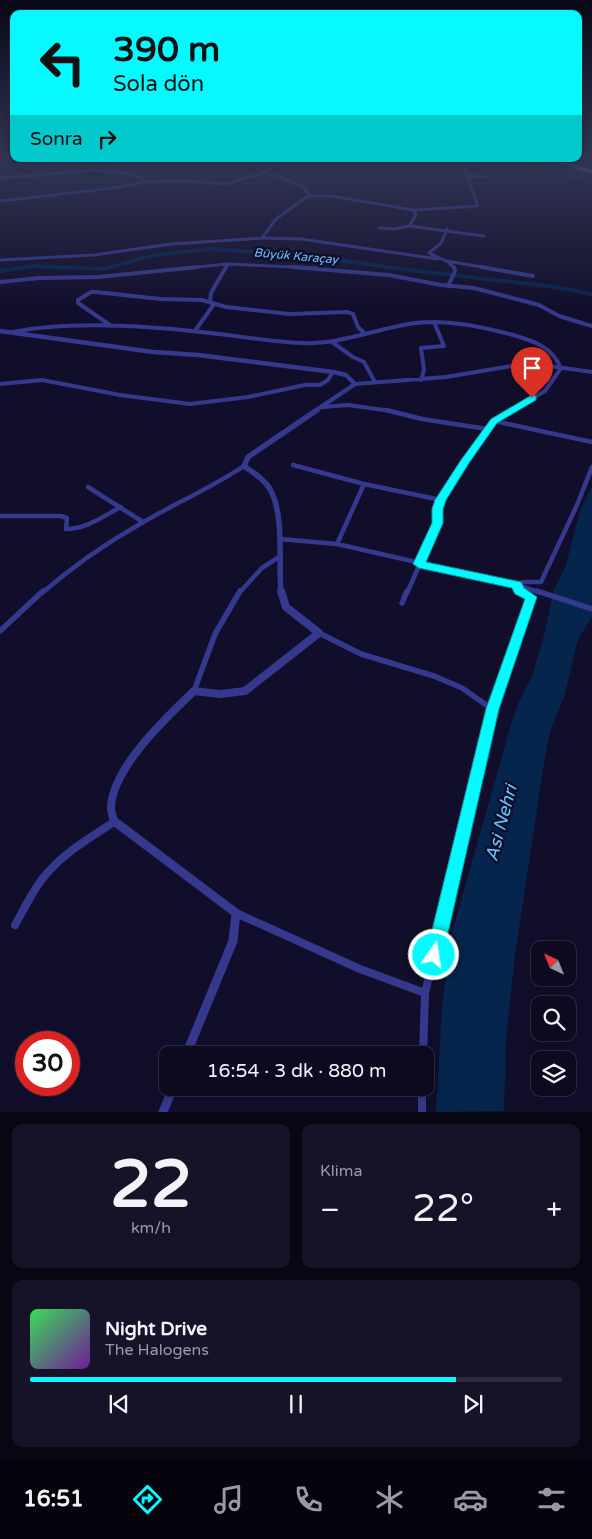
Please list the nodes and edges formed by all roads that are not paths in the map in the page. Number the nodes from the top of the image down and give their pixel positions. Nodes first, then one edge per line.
1 (292, 206) edge
2 (390, 206) edge
3 (478, 206) edge
4 (414, 210) junction
5 (409, 226) junction
6 (378, 228) dead end
7 (447, 229) junction
8 (484, 236) dead end
9 (262, 238) junction
10 (438, 259) junction
11 (0, 260) edge
12 (447, 261) junction
13 (228, 264) junction
14 (533, 276) dead end
15 (0, 282) edge
16 (448, 286) junction
17 (212, 303) junction
18 (434, 322) junction
19 (110, 325) junction
20 (592, 326) edge
21 (0, 332) edge
22 (195, 332) junction
23 (10, 333) junction
24 (364, 333) junction
25 (332, 342) junction
26 (561, 368) junction
27 (333, 372) junction
28 (592, 372) edge
29 (421, 380) junction
30 (375, 382) junction
31 (0, 384) edge
32 (355, 384) junction
33 (323, 407) junction
34 (494, 421) junction
35 (487, 429) junction
36 (592, 442) edge
37 (293, 465) dead end
38 (244, 466) junction
39 (592, 467) edge
40 (364, 484) junction
41 (88, 487) dead end
42 (441, 500) junction
43 (121, 507) junction
44 (0, 516) edge
45 (143, 522) junction
46 (280, 539) junction
47 (337, 544) junction
48 (280, 557) junction
49 (419, 564) junction
50 (516, 585) junction
51 (402, 603) dead end
52 (592, 609) edge
53 (0, 630) edge
54 (319, 632) junction
55 (194, 691) junction
56 (492, 709) junction
57 (114, 822) junction
58 (236, 913) junction
59 (15, 925) dead end
60 (425, 993) junction
61 (190, 1046) edge
62 (423, 1046) edge
63 (170, 1096) edge
64 (422, 1096) edge
65 (163, 1112) edge
66 (422, 1112) edge

1 - 9 street
2 - 4 street
3 - 4 street
4 - 5 street
5 - 6 street
5 - 7 street
7 - 8 street
7 - 10 street
9 - 10 street
9 - 11 street
10 - 12 street
12 - 14 street
12 - 16 street
13 - 15 street
13 - 16 street
13 - 17 street
16 - 20 street
17 - 19 street
17 - 22 street
17 - 24 street
18 - 24 street
18 - 26 street
18 - 29 street
19 - 22 street
19 - 23 street
21 - 23 street
22 - 25 street
23 - 27 street
24 - 25 street
25 - 30 street
26 - 28 street
26 - 29 street
26 - 34 street
27 - 31 street
27 - 32 street
29 - 30 street
30 - 32 street
32 - 33 street
33 - 35 street
33 - 38 street
34 - 35 street
34 - 36 street
35 - 42 street
37 - 40 street
38 - 45 street
38 - 46 street
39 - 50 street
40 - 42 street
40 - 47 street
41 - 43 street
42 - 49 street
43 - 44 street
43 - 45 street
45 - 53 street
46 - 47 street
46 - 48 street
47 - 49 street
48 - 54 street
48 - 55 street
49 - 50 street
49 - 51 street
50 - 52 street
50 - 56 street
54 - 55 street
54 - 56 street
55 - 57 street
56 - 60 street
57 - 58 street
57 - 59 street
58 - 60 street
58 - 61 street
60 - 62 street
63 - 65 street
64 - 66 street

